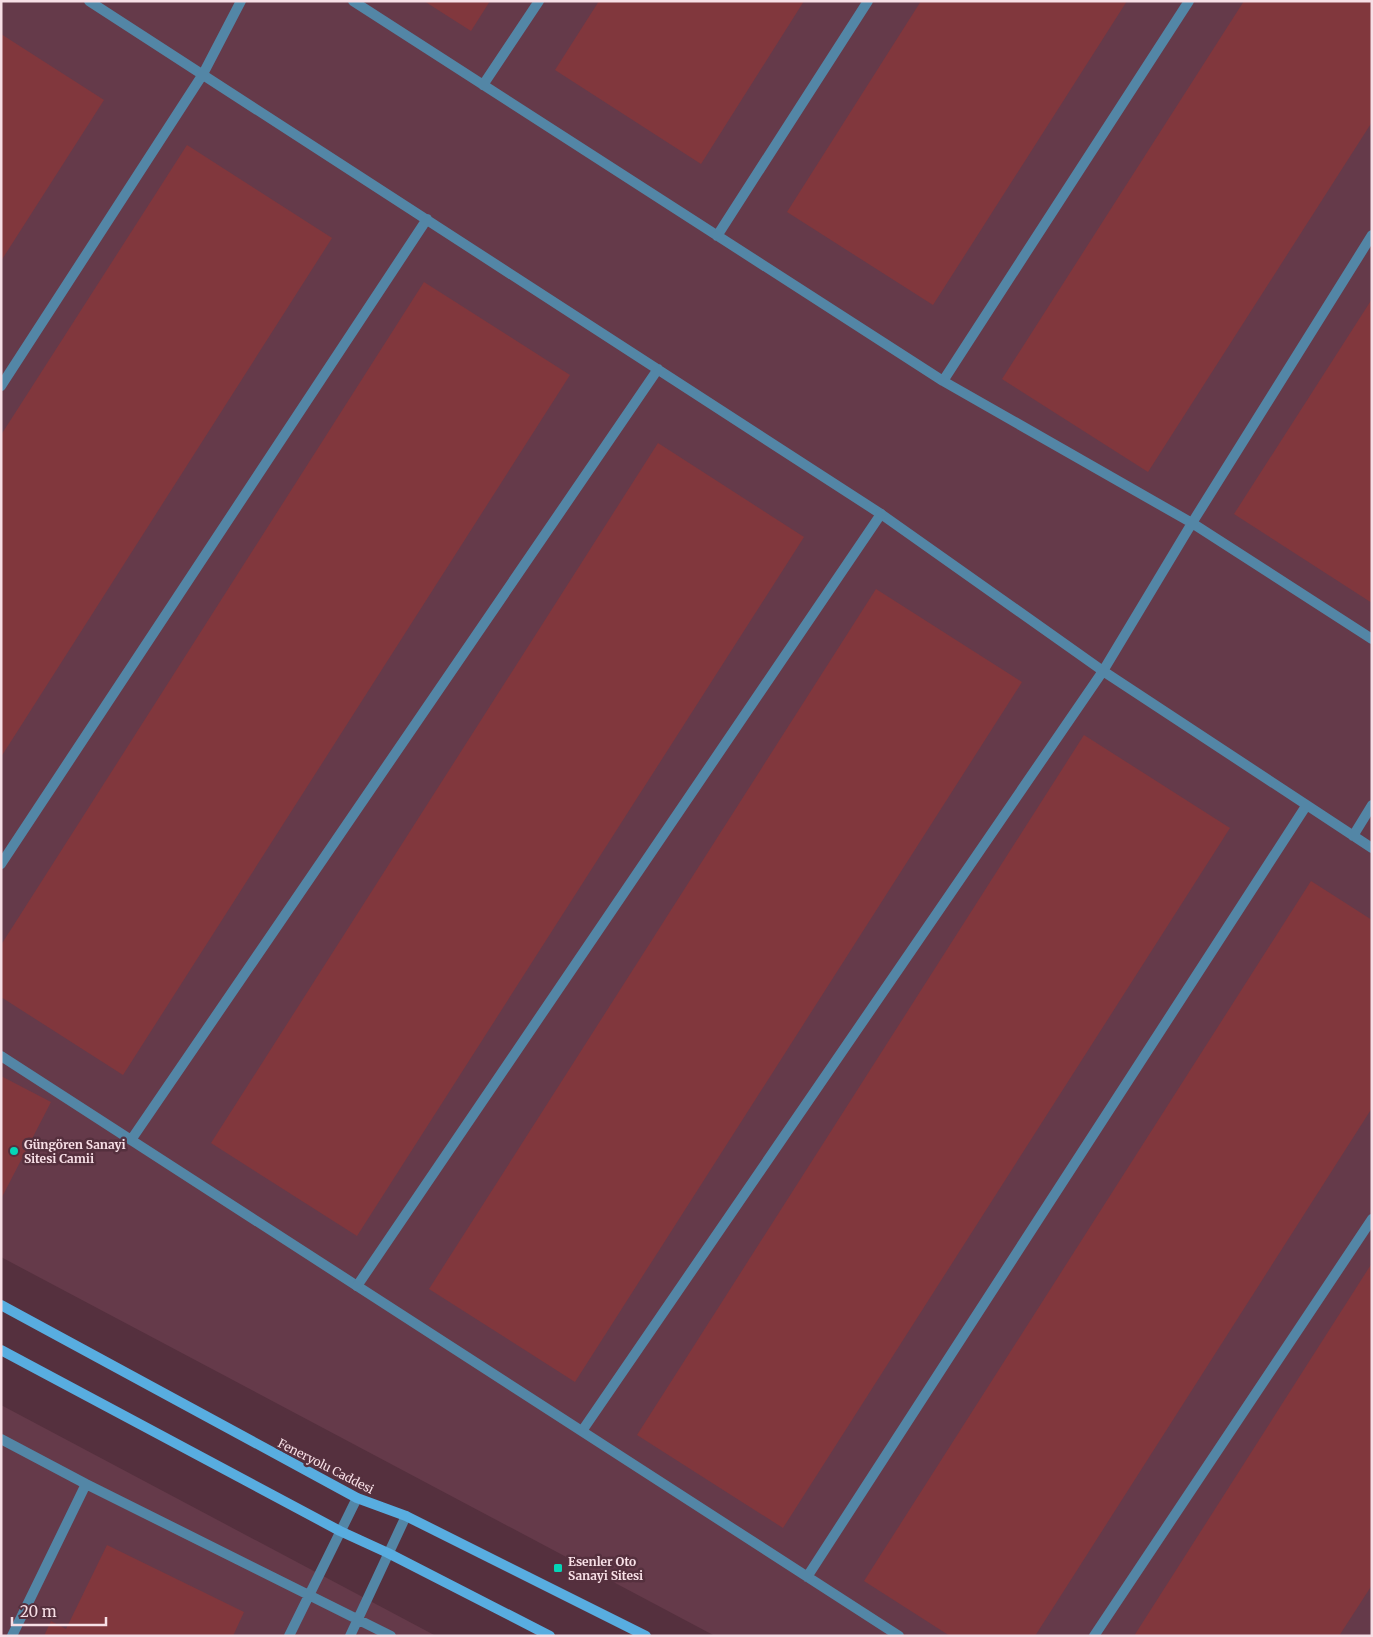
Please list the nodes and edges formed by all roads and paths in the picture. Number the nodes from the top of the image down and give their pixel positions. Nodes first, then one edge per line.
1 (90, 1) edge
2 (241, 1) edge
3 (353, 1) edge
4 (539, 1) edge
5 (868, 1) edge
6 (1189, 1) edge
7 (203, 74) junction
8 (483, 85) junction
9 (427, 219) junction
10 (1372, 235) edge
11 (717, 236) junction
12 (658, 369) junction
13 (943, 381) junction
14 (1, 386) edge
15 (881, 514) junction
16 (1192, 523) junction
17 (1372, 639) edge
18 (1103, 670) junction
19 (1372, 805) edge
20 (1306, 806) junction
21 (1353, 836) junction
22 (1372, 848) edge
23 (1, 864) edge
24 (1, 1056) edge
25 (131, 1140) junction
26 (1372, 1219) edge
27 (357, 1286) junction
28 (1, 1305) edge
29 (1, 1350) edge
30 (582, 1431) junction
31 (1, 1439) edge
32 (86, 1484) junction
33 (357, 1498) junction
34 (406, 1516) junction
35 (340, 1531) junction
36 (388, 1553) junction
37 (807, 1576) junction
38 (309, 1594) junction
39 (358, 1619) junction
40 (12, 1636) edge
41 (289, 1636) edge
42 (350, 1636) edge
43 (391, 1636) edge
44 (550, 1636) edge
45 (646, 1636) edge
46 (899, 1636) edge
47 (1094, 1636) edge

1 - 7 street
2 - 7 street
3 - 8 street
4 - 8 street
5 - 11 street
6 - 13 street
7 - 9 street
7 - 14 street
8 - 11 street
9 - 12 street
9 - 23 street
10 - 16 street
11 - 13 street
12 - 15 street
12 - 25 street
13 - 16 street
15 - 18 street
15 - 27 street
16 - 17 street
16 - 18 street
18 - 20 street
18 - 30 street
19 - 21 street
20 - 21 street
20 - 37 street
21 - 22 street
24 - 25 street
25 - 27 street
26 - 47 street
27 - 30 street
28 - 33 main road, Feneryolu Caddesi
29 - 35 main road
30 - 37 street
31 - 32 street
32 - 38 street
32 - 40 street
33 - 34 main road, Feneryolu Caddesi
33 - 35 street
34 - 36 street
34 - 45 main road, Feneryolu Caddesi
35 - 36 main road
35 - 38 street
36 - 39 street
36 - 44 main road
37 - 46 street
38 - 39 street
38 - 41 street
39 - 42 street
39 - 43 street

